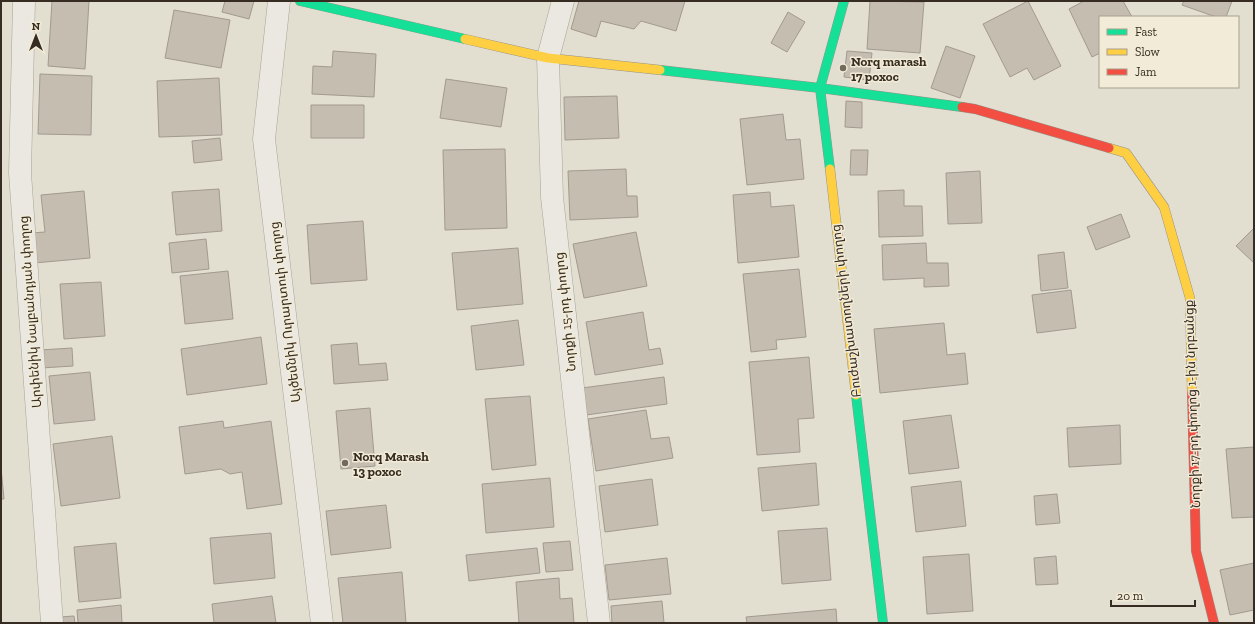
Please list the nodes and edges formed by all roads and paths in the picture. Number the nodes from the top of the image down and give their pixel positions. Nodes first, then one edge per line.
1 (24, 1) edge
2 (279, 1) edge
3 (300, 1) edge
4 (562, 1) edge
5 (844, 1) edge
6 (548, 58) junction
7 (820, 88) junction
8 (52, 623) edge
9 (322, 623) edge
10 (598, 623) edge
11 (883, 623) edge
12 (1214, 623) edge

1 - 8 street, Արփենիկ Նալբանդյան փողոց
2 - 9 street, Այծեմնիկ Ուրարտուի փողոց
3 - 6 street, Նորքի 17-րդ փողոց 1-ին նրբանցք
4 - 6 street, Նորքի 15-րդ փողոց
5 - 7 street, Բուժաշխատողների փողոց
6 - 7 street, Նորքի 17-րդ փողոց 1-ին նրբանցք
6 - 10 street, Նորքի 15-րդ փողոց
7 - 11 street, Բուժաշխատողների փողոց
7 - 12 street, Նորքի 17-րդ փողոց 1-ին նրբանցք

